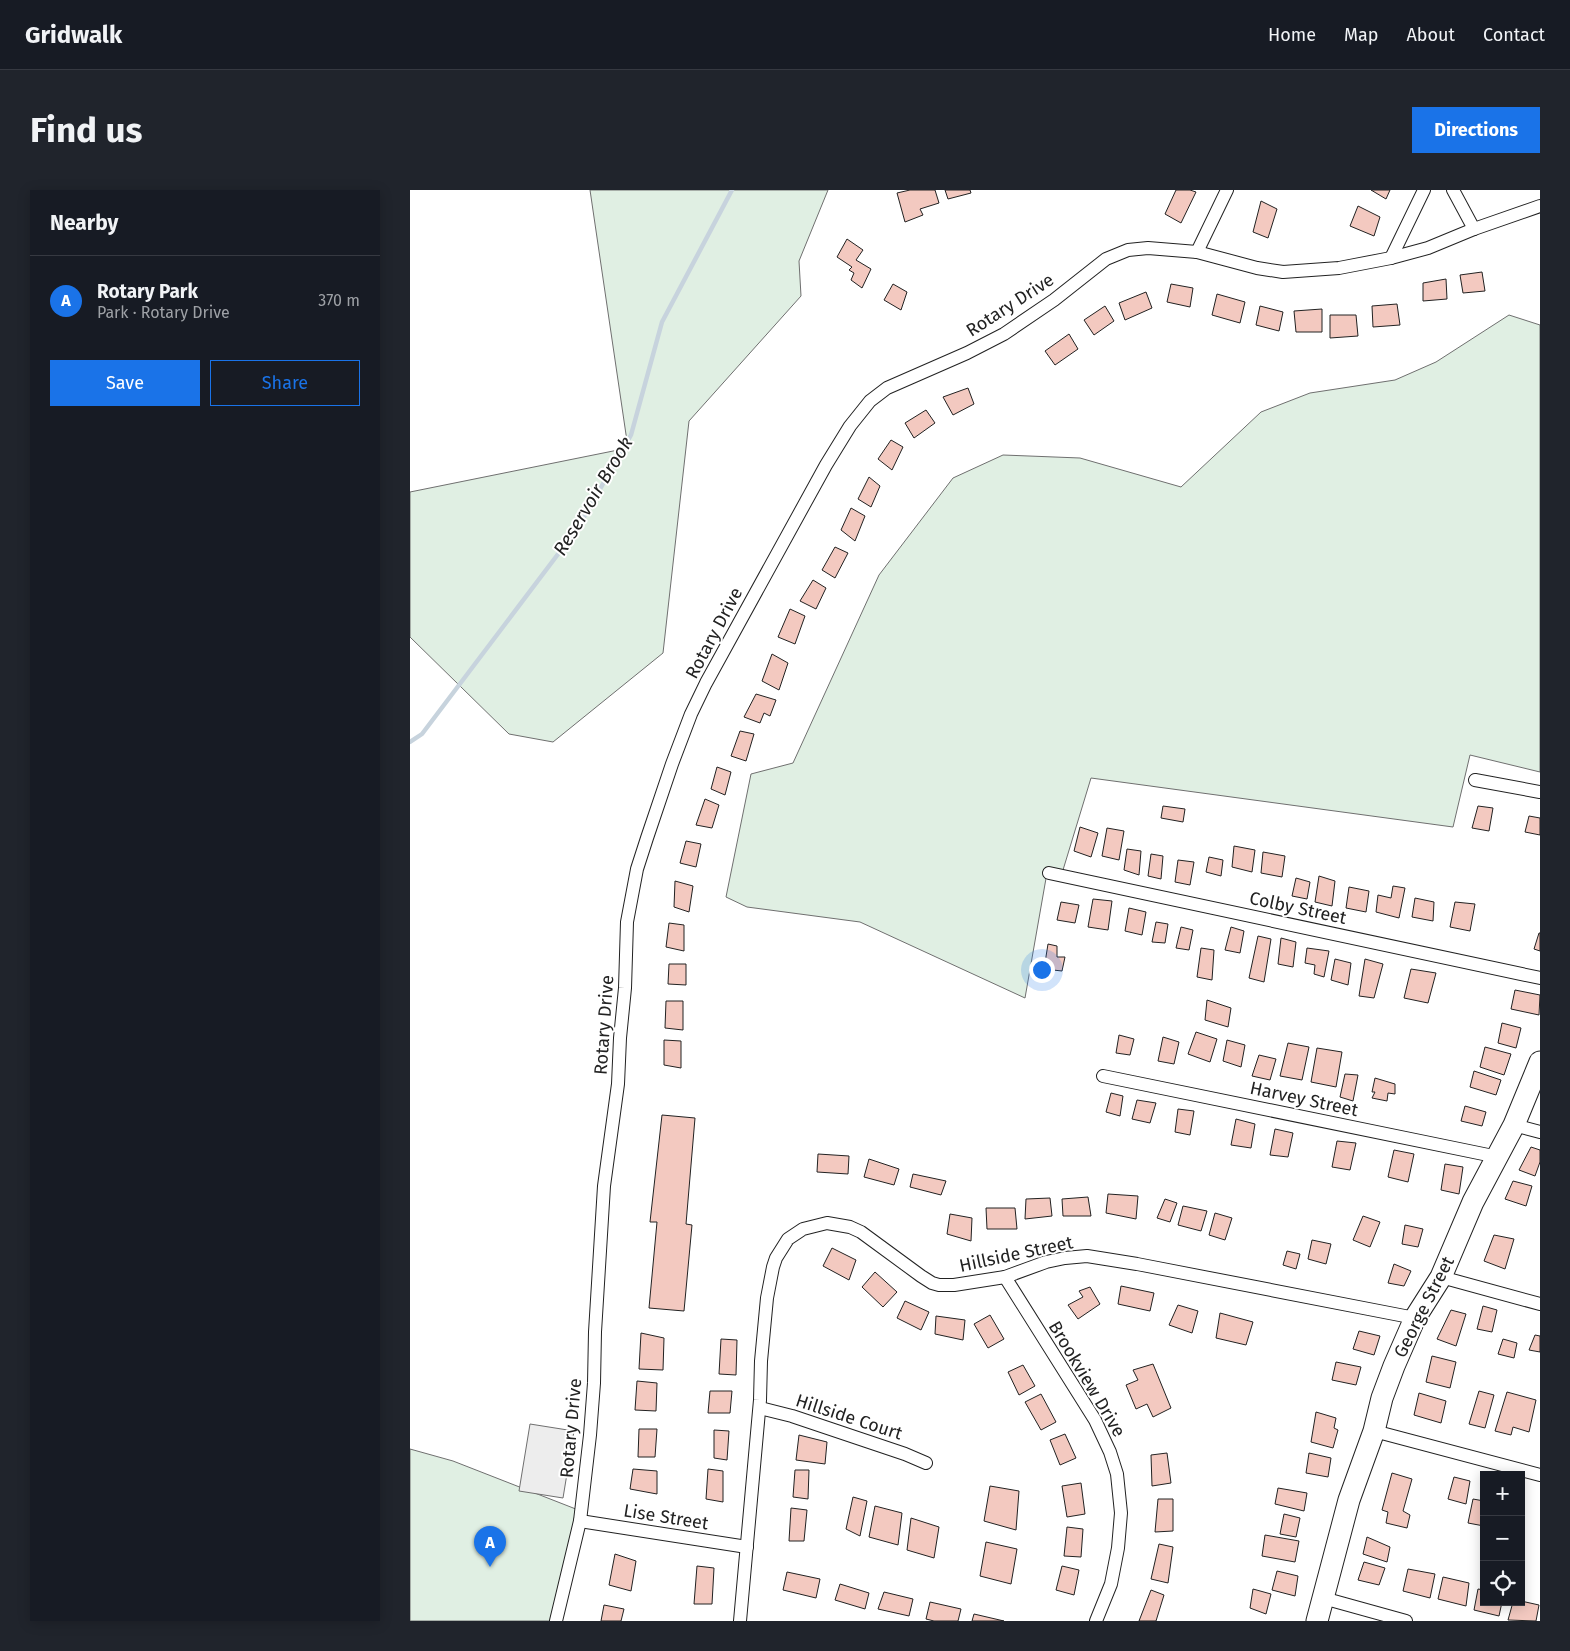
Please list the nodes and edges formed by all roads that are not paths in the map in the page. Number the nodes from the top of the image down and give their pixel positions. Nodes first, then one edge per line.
1 (1227, 190) edge
2 (1424, 190) edge
3 (1453, 190) edge
4 (1540, 206) edge
5 (1474, 229) junction
6 (1197, 252) junction
7 (1391, 258) junction
8 (1475, 780) dead end
9 (1540, 792) edge
10 (1049, 873) dead end
11 (1540, 978) edge
12 (1540, 1062) edge
13 (1103, 1076) dead end
14 (1514, 1125) junction
15 (1540, 1132) edge
16 (1498, 1157) junction
17 (1005, 1277) junction
18 (1441, 1277) junction
19 (1540, 1304) edge
20 (1415, 1318) junction
21 (760, 1408) junction
22 (1374, 1431) junction
23 (926, 1463) dead end
24 (1540, 1475) edge
25 (580, 1521) junction
26 (747, 1547) junction
27 (1323, 1598) junction
28 (556, 1621) edge
29 (740, 1621) edge
30 (1096, 1621) edge
31 (1317, 1621) edge
32 (1406, 1621) edge

1 - 6 street
2 - 7 street
3 - 5 street
4 - 5 street, Rotary Drive
5 - 7 street, Rotary Drive
6 - 7 street, Rotary Drive
6 - 25 street, Rotary Drive
8 - 9 street
10 - 11 street, Colby Street
12 - 14 main road, George Street
13 - 16 street, Harvey Street
14 - 15 street
14 - 16 main road, George Street
16 - 18 main road, George Street
17 - 20 street, Hillside Street
17 - 21 street, Hillside Street
17 - 30 street, Brookview Drive
18 - 19 street
18 - 20 main road, George Street
20 - 22 main road, George Street
21 - 23 street, Hillside Court
21 - 26 street, Hillside Street
22 - 24 street
22 - 27 main road, George Street
25 - 26 street, Lise Street
25 - 28 street, Rotary Drive
26 - 29 street, Hillside Street
27 - 31 main road, George Street
27 - 32 street

